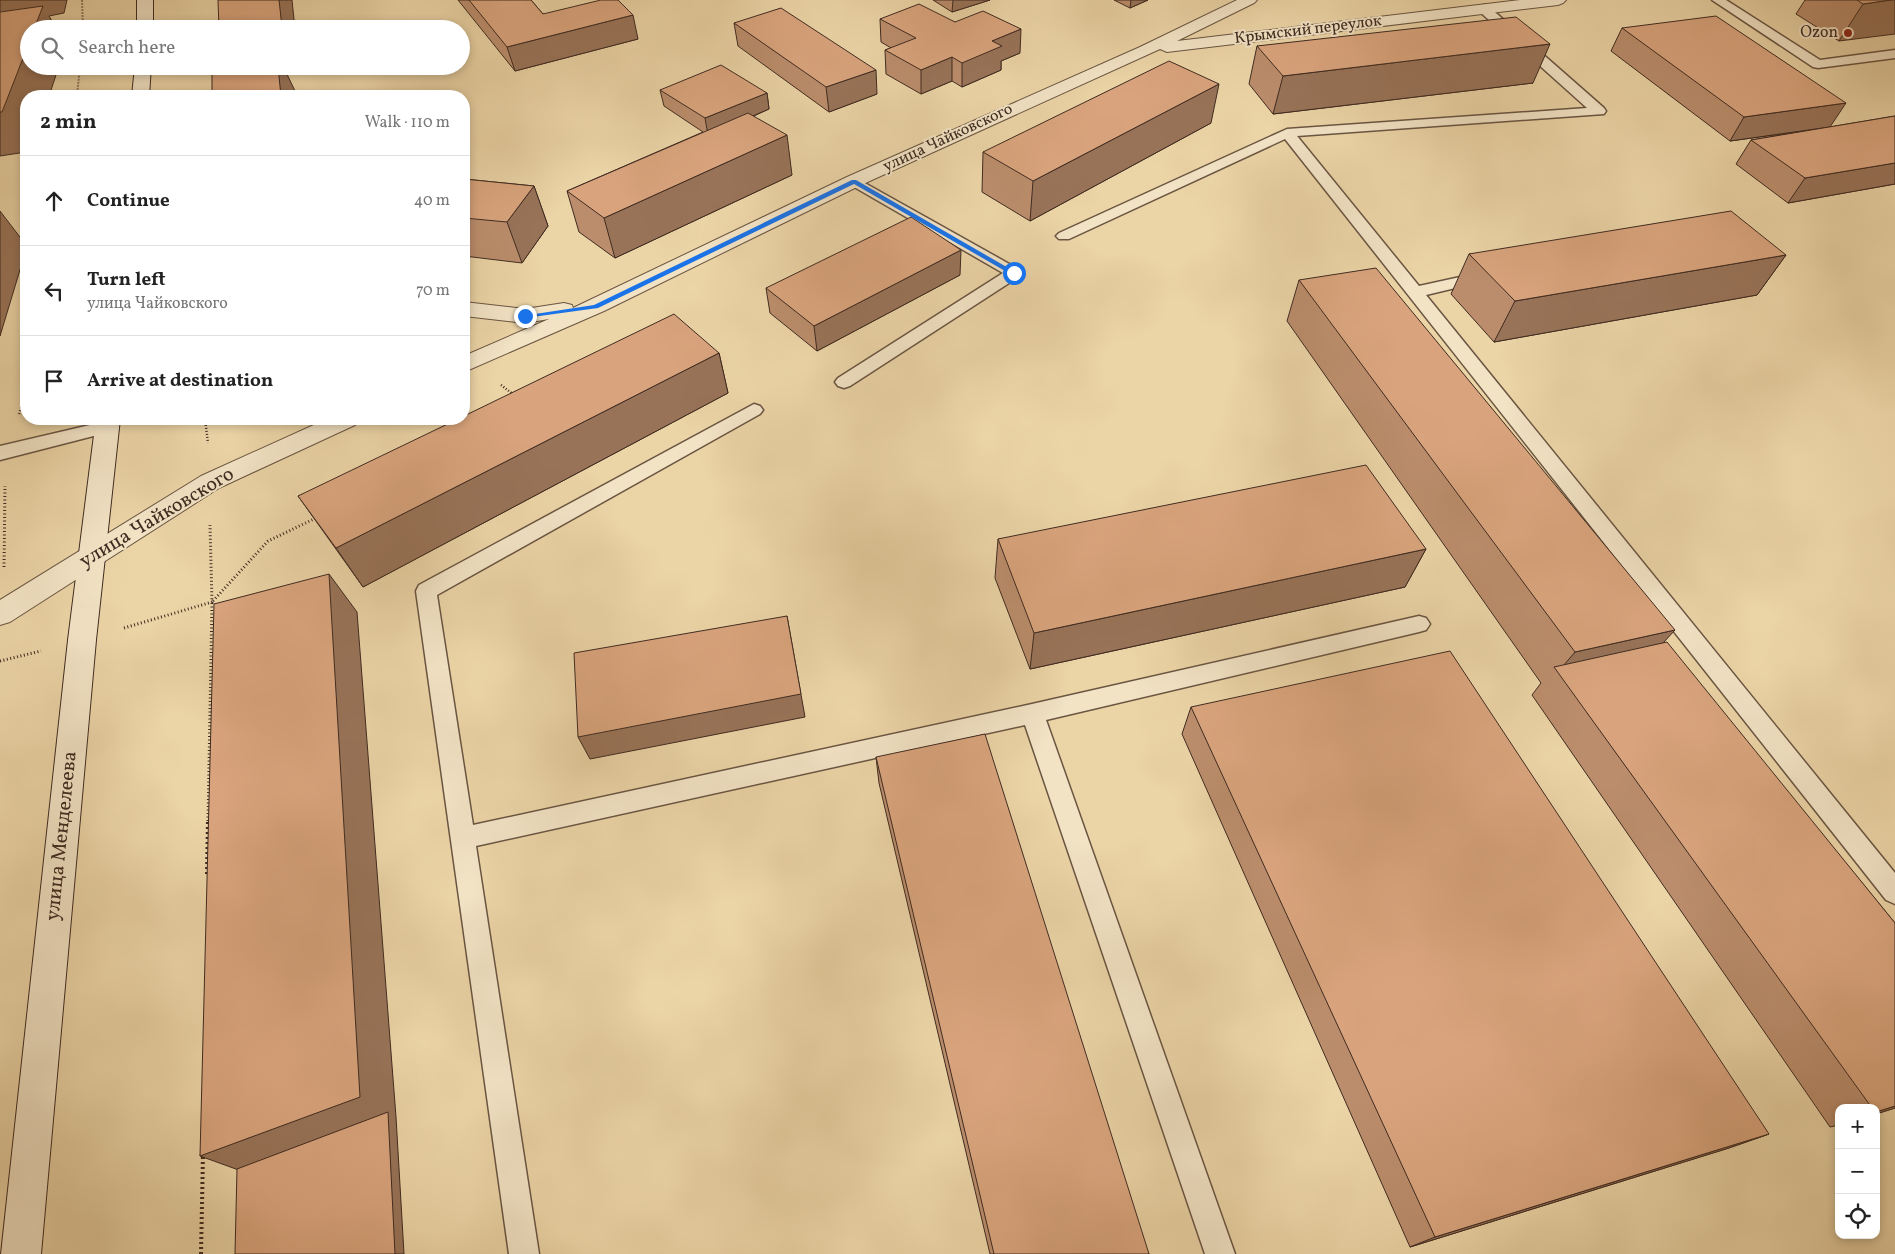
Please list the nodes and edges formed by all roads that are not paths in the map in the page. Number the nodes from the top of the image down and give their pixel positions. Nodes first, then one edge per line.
1 (145, 0) edge
2 (1249, 0) edge
3 (1558, 0) edge
4 (1718, 0) edge
5 (1484, 8) junction
6 (145, 20) edge
7 (1146, 50) junction
8 (1895, 54) edge
9 (143, 75) edge
10 (142, 90) edge
11 (1287, 133) junction
12 (854, 181) junction
13 (1064, 236) dead end
14 (1502, 273) edge
15 (1415, 292) junction
16 (596, 306) junction
17 (470, 310) edge
18 (470, 362) edge
19 (844, 382) dead end
20 (754, 410) dead end
21 (100, 425) edge
22 (107, 425) edge
23 (334, 425) edge
24 (3, 453) edge
25 (93, 557) junction
26 (0, 614) edge
27 (1419, 624) dead end
28 (1032, 714) junction
29 (463, 838) junction
30 (1895, 892) edge
31 (21, 1254) edge
32 (524, 1254) edge
33 (1220, 1254) edge

1 - 6 street
2 - 7 street, улица Чайковского
3 - 5 street, Крымский переулок
4 - 8 lane
5 - 7 street, Крымский переулок
5 - 11 lane
7 - 12 street, улица Чайковского
9 - 10 street
11 - 13 lane
11 - 15 lane
12 - 16 street, улица Чайковского
12 - 19 lane
14 - 15 lane
15 - 30 lane
16 - 17 street, улица Чайковского
16 - 18 street, улица Чайковского
20 - 29 lane
21 - 24 lane
22 - 25 street, улица Менделеева
23 - 25 street, улица Чайковского
25 - 26 street, улица Чайковского
25 - 31 street, улица Менделеева
27 - 28 lane
28 - 29 lane
28 - 33 lane
29 - 32 lane

